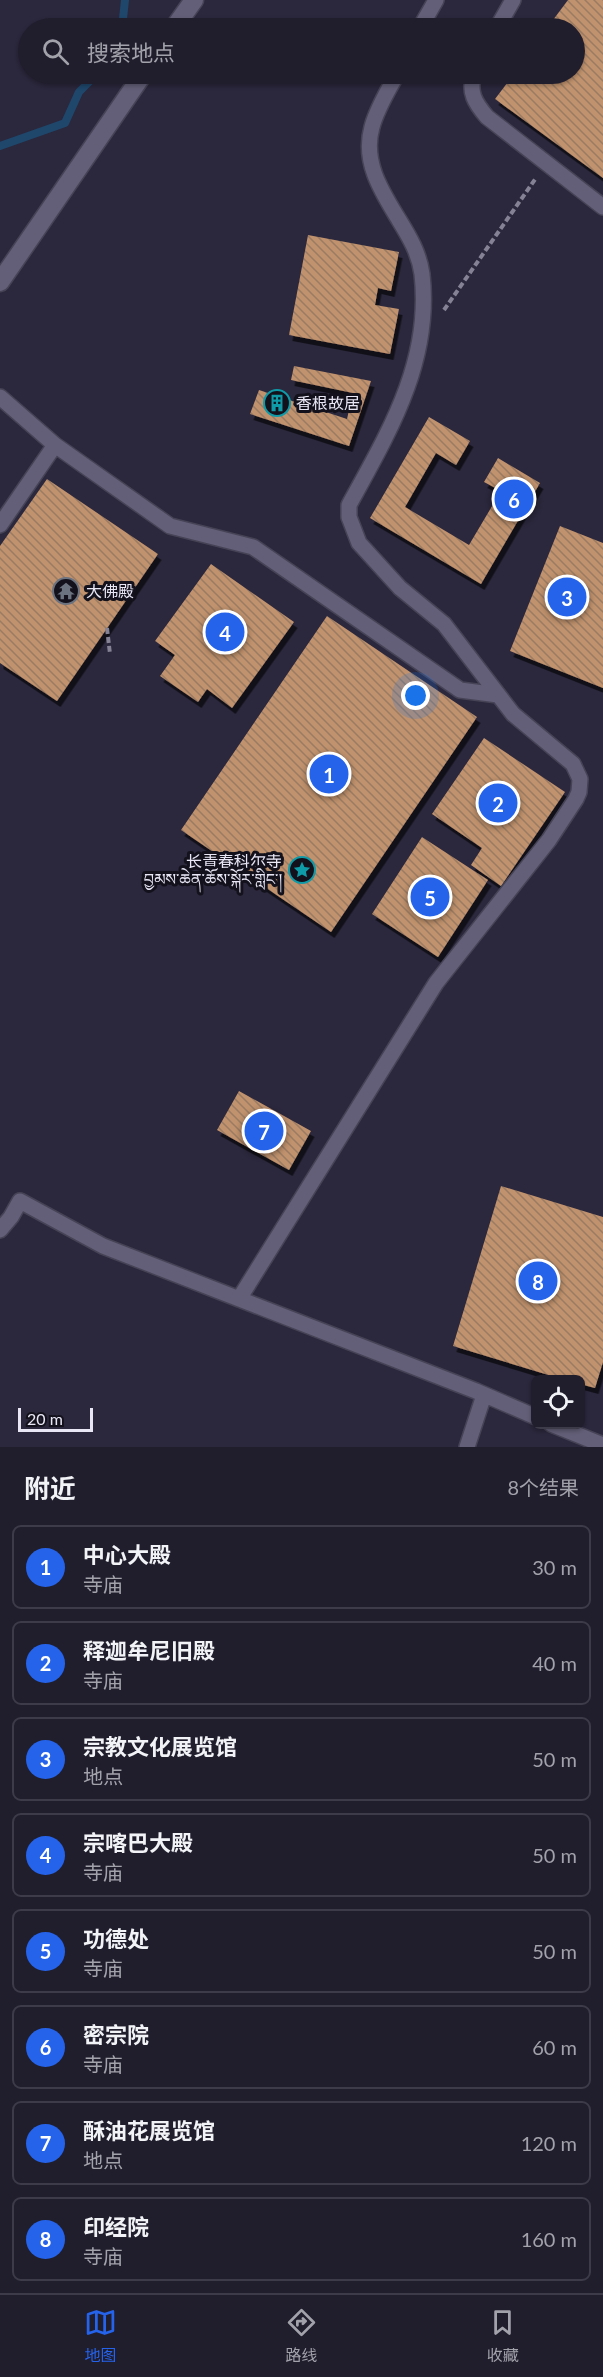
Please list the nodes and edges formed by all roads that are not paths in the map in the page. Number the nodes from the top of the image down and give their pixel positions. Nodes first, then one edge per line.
1 (194, 0) edge
2 (436, 0) edge
3 (513, 0) edge
4 (181, 18) edge
5 (426, 18) edge
6 (503, 18) edge
7 (136, 84) edge
8 (392, 84) edge
9 (472, 84) edge
10 (603, 207) edge
11 (0, 282) edge
12 (0, 397) edge
13 (55, 445) junction
14 (0, 525) edge
15 (498, 695) junction
16 (0, 1230) edge
17 (239, 1299) junction
18 (484, 1395) junction
19 (531, 1416) edge
20 (561, 1429) edge
21 (603, 1445) edge
22 (467, 1447) edge

1 - 4 street
2 - 5 lane
3 - 6 lane
7 - 11 street
8 - 15 lane
9 - 10 lane
12 - 13 lane
13 - 14 lane
13 - 15 lane
15 - 17 lane
16 - 17 lane
17 - 18 lane
18 - 19 lane
18 - 22 lane
20 - 21 lane

